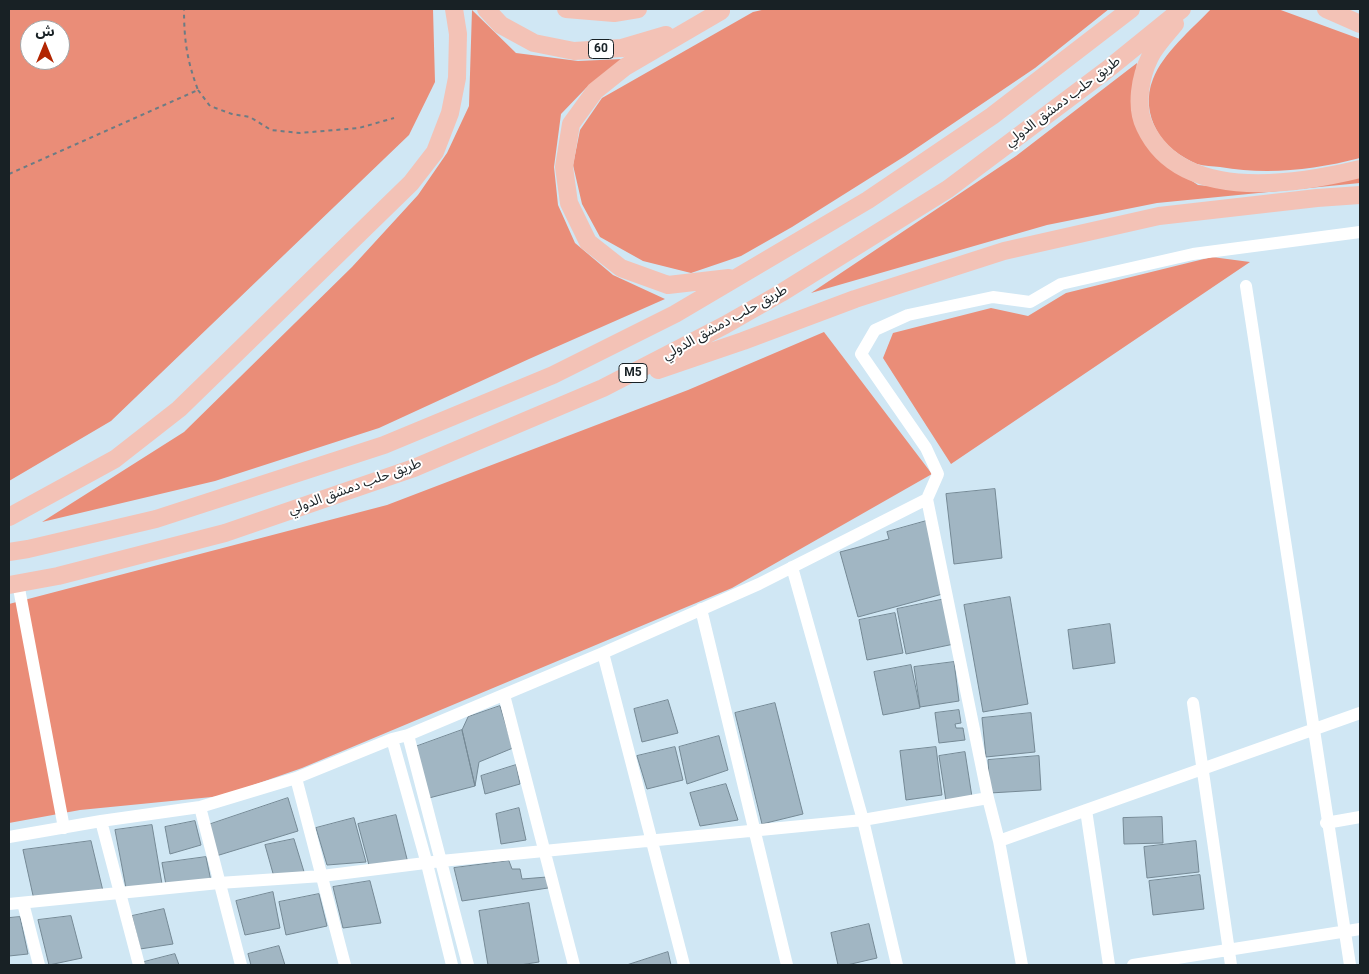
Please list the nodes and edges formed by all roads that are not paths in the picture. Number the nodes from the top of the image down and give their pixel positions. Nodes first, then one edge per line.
1 (454, 9) edge
2 (486, 9) edge
3 (566, 9) edge
4 (638, 9) edge
5 (1132, 9) edge
6 (1182, 9) edge
7 (1187, 9) edge
8 (1326, 9) edge
9 (1332, 9) edge
10 (725, 10) edge
11 (1360, 17) edge
12 (1360, 24) edge
13 (1360, 169) edge
14 (1360, 195) edge
15 (1360, 232) edge
16 (738, 277) junction
17 (1246, 286) dead end
18 (604, 388) junction
19 (927, 499) junction
20 (9, 517) edge
21 (9, 552) edge
22 (792, 567) junction
23 (13, 584) edge
24 (700, 609) junction
25 (603, 653) junction
26 (504, 695) junction
27 (1193, 703) dead end
28 (1360, 713) edge
29 (1314, 730) junction
30 (408, 735) junction
31 (392, 739) junction
32 (1202, 769) junction
33 (296, 778) junction
34 (988, 798) junction
35 (200, 807) junction
36 (1086, 810) junction
37 (1360, 817) edge
38 (863, 820) junction
39 (101, 821) junction
40 (1327, 823) junction
41 (64, 828) junction
42 (755, 830) junction
43 (9, 837) edge
44 (652, 841) junction
45 (999, 841) junction
46 (545, 851) junction
47 (441, 861) junction
48 (427, 864) junction
49 (322, 876) junction
50 (220, 883) junction
51 (120, 893) junction
52 (22, 902) junction
53 (9, 904) edge
54 (1360, 930) edge
55 (1345, 932) junction
56 (1228, 950) junction
57 (39, 965) edge
58 (139, 965) edge
59 (241, 965) edge
60 (345, 965) edge
61 (452, 965) edge
62 (468, 965) edge
63 (574, 965) edge
64 (684, 965) edge
65 (787, 965) edge
66 (897, 965) edge
67 (1022, 965) edge
68 (1109, 965) edge
69 (1133, 965) edge
70 (1230, 965) edge
71 (1350, 965) edge

1 - 20 highway
2 - 10 highway, 60
3 - 4 highway
5 - 16 highway, M5
6 - 18 highway, طريق حلب دمشق الدولي / M5
7 - 13 highway
8 - 12 highway
9 - 11 highway
10 - 16 highway
14 - 18 highway
15 - 19 street
16 - 21 highway, M5
17 - 29 street
18 - 23 highway, طريق حلب دمشق الدولي / M5
19 - 22 street
19 - 34 street
22 - 24 street
22 - 38 street
23 - 41 street
24 - 25 street
24 - 42 street
25 - 26 street
25 - 44 street
26 - 30 street
26 - 46 street
27 - 32 street
28 - 29 street
29 - 32 street
29 - 40 street
30 - 31 street
30 - 47 street
31 - 33 street
31 - 48 street
32 - 36 street
32 - 56 street
33 - 35 street
33 - 49 street
34 - 38 street
34 - 45 street
35 - 39 street
35 - 50 street
36 - 45 street
36 - 68 street
37 - 40 street
38 - 42 street
38 - 66 street
39 - 41 street
39 - 51 street
40 - 55 street
41 - 43 street
42 - 44 street
42 - 65 street
44 - 46 street
44 - 64 street
45 - 67 street
46 - 47 street
46 - 63 street
47 - 48 street
47 - 62 street
48 - 49 street
48 - 61 street
49 - 50 street
49 - 60 street
50 - 51 street
50 - 59 street
51 - 52 street
51 - 58 street
52 - 53 street
52 - 57 street
54 - 55 street
55 - 56 street
55 - 71 street
56 - 69 street
56 - 70 street

